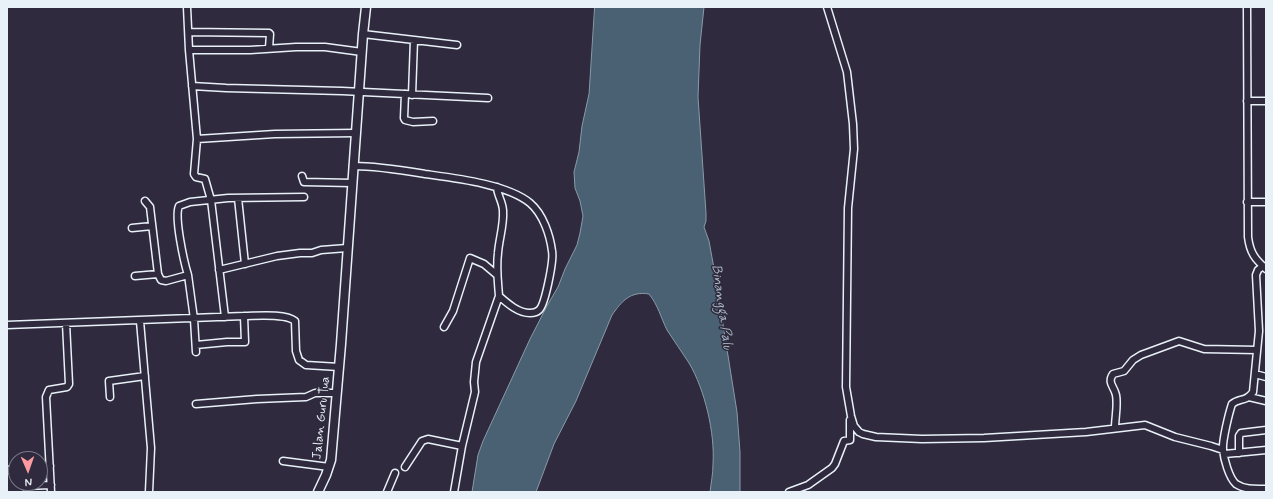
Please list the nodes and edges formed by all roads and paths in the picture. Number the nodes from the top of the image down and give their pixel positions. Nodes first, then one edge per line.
1 (187, 7) edge
2 (366, 7) edge
3 (827, 7) edge
4 (1247, 7) edge
5 (189, 32) junction
6 (363, 34) junction
7 (414, 40) junction
8 (457, 45) dead end
9 (269, 48) junction
10 (189, 50) junction
11 (362, 52) junction
12 (192, 86) junction
13 (359, 92) junction
14 (408, 95) junction
15 (488, 98) dead end
16 (1247, 101) junction
17 (1266, 101) edge
18 (433, 121) dead end
19 (356, 133) junction
20 (197, 139) junction
21 (353, 166) junction
22 (302, 176) dead end
23 (352, 183) junction
24 (497, 187) junction
25 (304, 197) dead end
26 (238, 198) junction
27 (211, 200) junction
28 (145, 201) dead end
29 (1248, 202) junction
30 (1266, 202) edge
31 (152, 226) junction
32 (132, 228) dead end
33 (347, 248) junction
34 (245, 264) junction
35 (1264, 268) edge
36 (219, 270) junction
37 (158, 274) junction
38 (497, 274) junction
39 (188, 275) junction
40 (135, 276) dead end
41 (498, 296) junction
42 (244, 316) junction
43 (225, 317) junction
44 (194, 319) junction
45 (140, 321) junction
46 (66, 323) junction
47 (7, 325) edge
48 (444, 327) dead end
49 (196, 345) junction
50 (1257, 350) junction
51 (196, 352) dead end
52 (339, 367) junction
53 (1255, 374) junction
54 (145, 376) junction
55 (1266, 377) edge
56 (336, 393) junction
57 (110, 397) dead end
58 (1248, 397) junction
59 (1266, 401) edge
60 (196, 404) dead end
61 (851, 416) junction
62 (1115, 428) junction
63 (1266, 430) edge
64 (462, 446) junction
65 (1266, 450) edge
66 (1224, 452) junction
67 (1239, 453) junction
68 (283, 462) dead end
69 (50, 466) joint
70 (329, 467) junction
71 (405, 467) dead end
72 (396, 473) dead end
73 (51, 489) edge
74 (1266, 489) edge
75 (149, 492) edge
76 (318, 492) edge
77 (387, 492) edge
78 (454, 492) edge
79 (789, 492) edge

1 - 5 street
2 - 6 main road, Jalan Guru Tua
3 - 61 street
4 - 16 street
5 - 9 street
5 - 10 street
6 - 7 street
6 - 11 main road, Jalan Guru Tua
7 - 8 street
7 - 14 street
9 - 10 street
9 - 11 street
10 - 12 street
11 - 13 main road, Jalan Guru Tua
12 - 13 street
12 - 20 street
13 - 14 street
13 - 19 main road, Jalan Guru Tua
14 - 15 street
14 - 18 street
16 - 17 street
16 - 29 street
19 - 20 street
19 - 21 main road, Jalan Guru Tua
20 - 27 street
21 - 23 main road, Jalan Guru Tua
21 - 24 street
22 - 23 street
23 - 33 main road, Jalan Guru Tua
24 - 38 street
24 - 41 street
25 - 26 street
26 - 27 street
26 - 34 street
27 - 36 street
27 - 39 street
28 - 31 street
29 - 30 street
29 - 35 street
31 - 32 street
31 - 37 street
33 - 34 street
33 - 52 main road, Jalan Guru Tua
34 - 36 street
35 - 50 street
36 - 43 street
37 - 39 street
37 - 40 street
38 - 41 street
38 - 48 street
39 - 44 street
41 - 64 street
42 - 43 street
42 - 49 street
42 - 52 street
43 - 44 street
44 - 45 street
44 - 49 street
45 - 46 street
45 - 54 street
46 - 47 street
46 - 69 street
49 - 51 street
50 - 53 street
50 - 62 street
52 - 56 main road, Jalan Guru Tua
53 - 55 street
53 - 58 street
54 - 57 street
54 - 75 street
56 - 60 street
56 - 70 main road, Jalan Guru Tua
58 - 59 street
58 - 66 street
61 - 62 street
61 - 79 street
62 - 66 street
63 - 67 street
64 - 71 street
64 - 78 street
65 - 67 street
66 - 67 street
66 - 74 street
68 - 70 street
69 - 73 street
70 - 76 main road, Jalan Guru Tua
72 - 77 street

